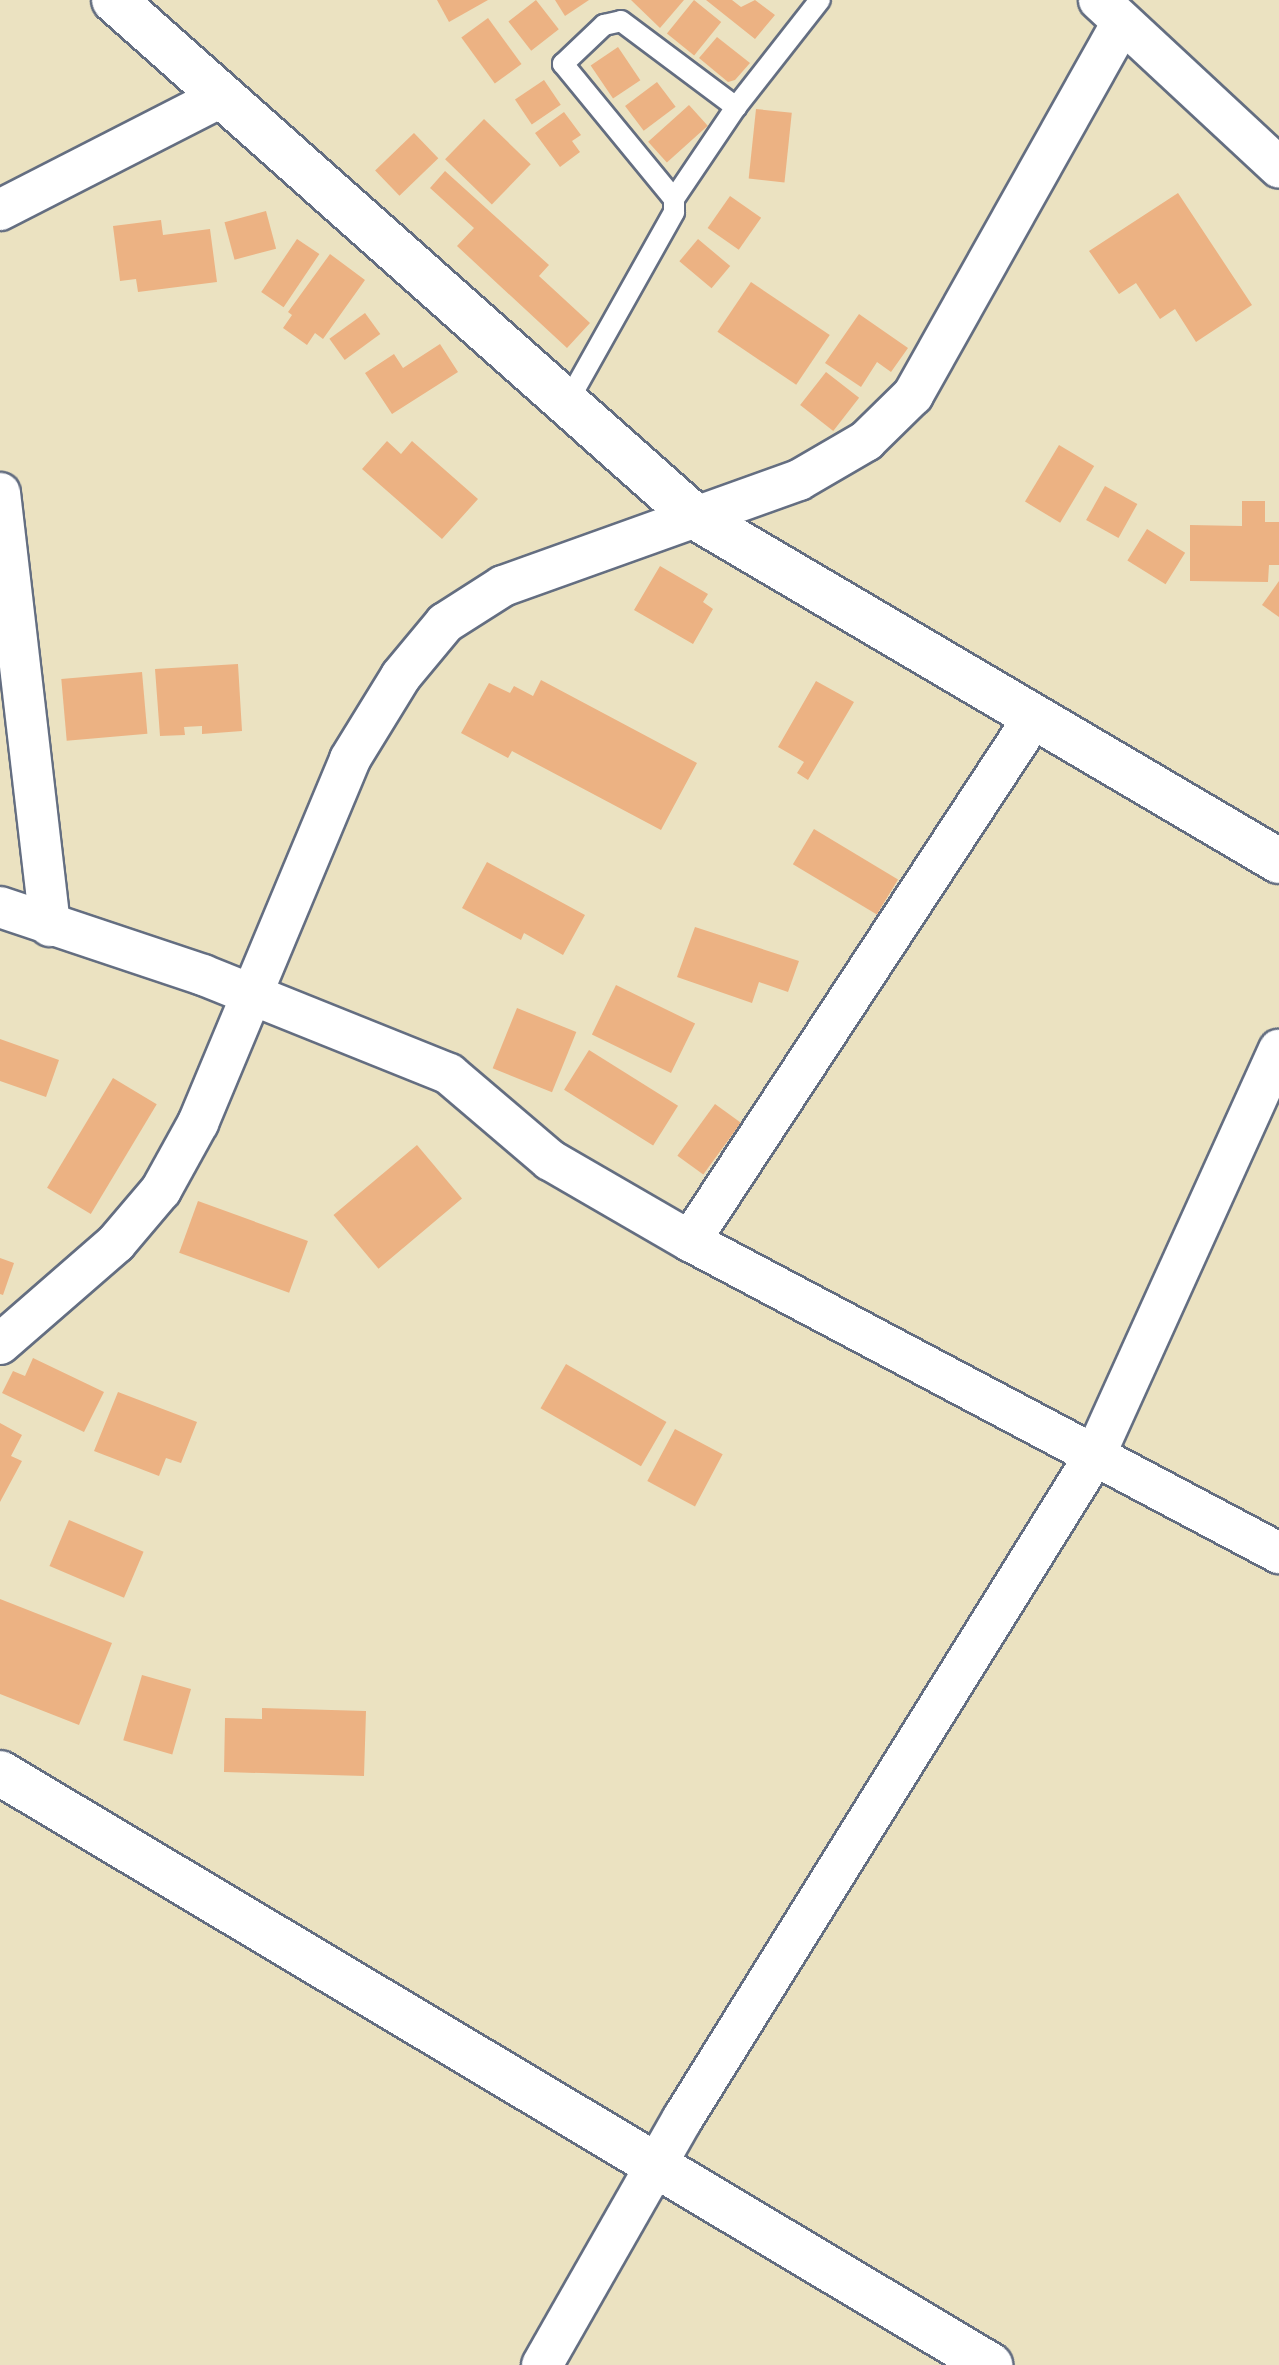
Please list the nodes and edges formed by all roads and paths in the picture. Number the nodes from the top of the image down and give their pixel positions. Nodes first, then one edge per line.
1 (114, 0) edge
2 (820, 0) edge
3 (1110, 12) edge
4 (219, 98) junction
5 (736, 107) junction
6 (1279, 167) edge
7 (674, 199) junction
8 (0, 210) edge
9 (567, 403) junction
10 (0, 493) edge
11 (695, 517) junction
12 (1032, 720) junction
13 (1279, 861) edge
14 (0, 907) edge
15 (50, 926) junction
16 (252, 996) junction
17 (1279, 1050) edge
18 (690, 1241) junction
19 (0, 1344) edge
20 (1095, 1455) junction
21 (1279, 1553) edge
22 (0, 1773) edge
23 (656, 2166) junction
24 (542, 2365) edge
25 (990, 2365) edge

1 - 4 street
2 - 5 lane
3 - 6 street
3 - 11 street
4 - 8 street
4 - 9 street
5 - 7 lane
5 - 7 lane
7 - 9 lane
9 - 11 street
10 - 15 street
11 - 12 street
11 - 16 street
12 - 13 street
12 - 18 street
14 - 15 street
15 - 16 street
16 - 18 street
16 - 19 street
17 - 20 street
18 - 20 street
20 - 21 street
20 - 23 street
22 - 23 street
23 - 24 street
23 - 25 street

